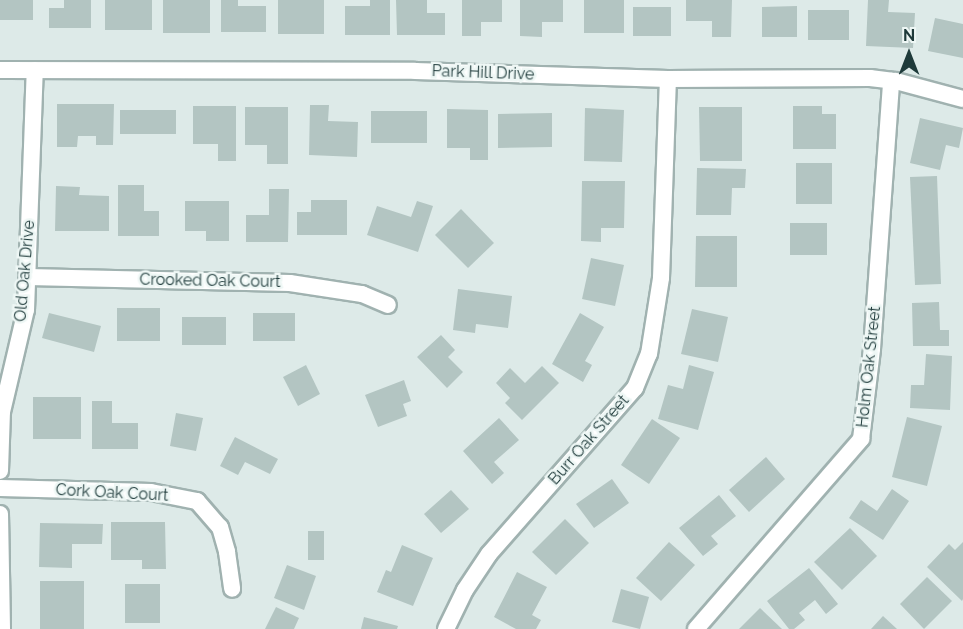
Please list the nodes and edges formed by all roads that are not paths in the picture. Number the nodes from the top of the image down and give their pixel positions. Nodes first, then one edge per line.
1 (0, 70) edge
2 (35, 70) junction
3 (668, 79) junction
4 (891, 81) junction
5 (963, 99) edge
6 (28, 277) junction
7 (388, 305) dead end
8 (0, 471) edge
9 (0, 488) edge
10 (0, 514) edge
11 (232, 589) dead end
12 (2, 629) edge
13 (446, 629) edge
14 (696, 629) edge

1 - 2 street, Park Hill Drive
2 - 3 street, Park Hill Drive
2 - 6 street, Old Oak Drive
3 - 4 street, Park Hill Drive
3 - 13 street, Burr Oak Street
4 - 5 street, Park Hill Drive
4 - 14 street, Holm Oak Street
6 - 7 street, Crooked Oak Court
6 - 8 street, Old Oak Drive
9 - 11 street, Cork Oak Court
10 - 12 street

